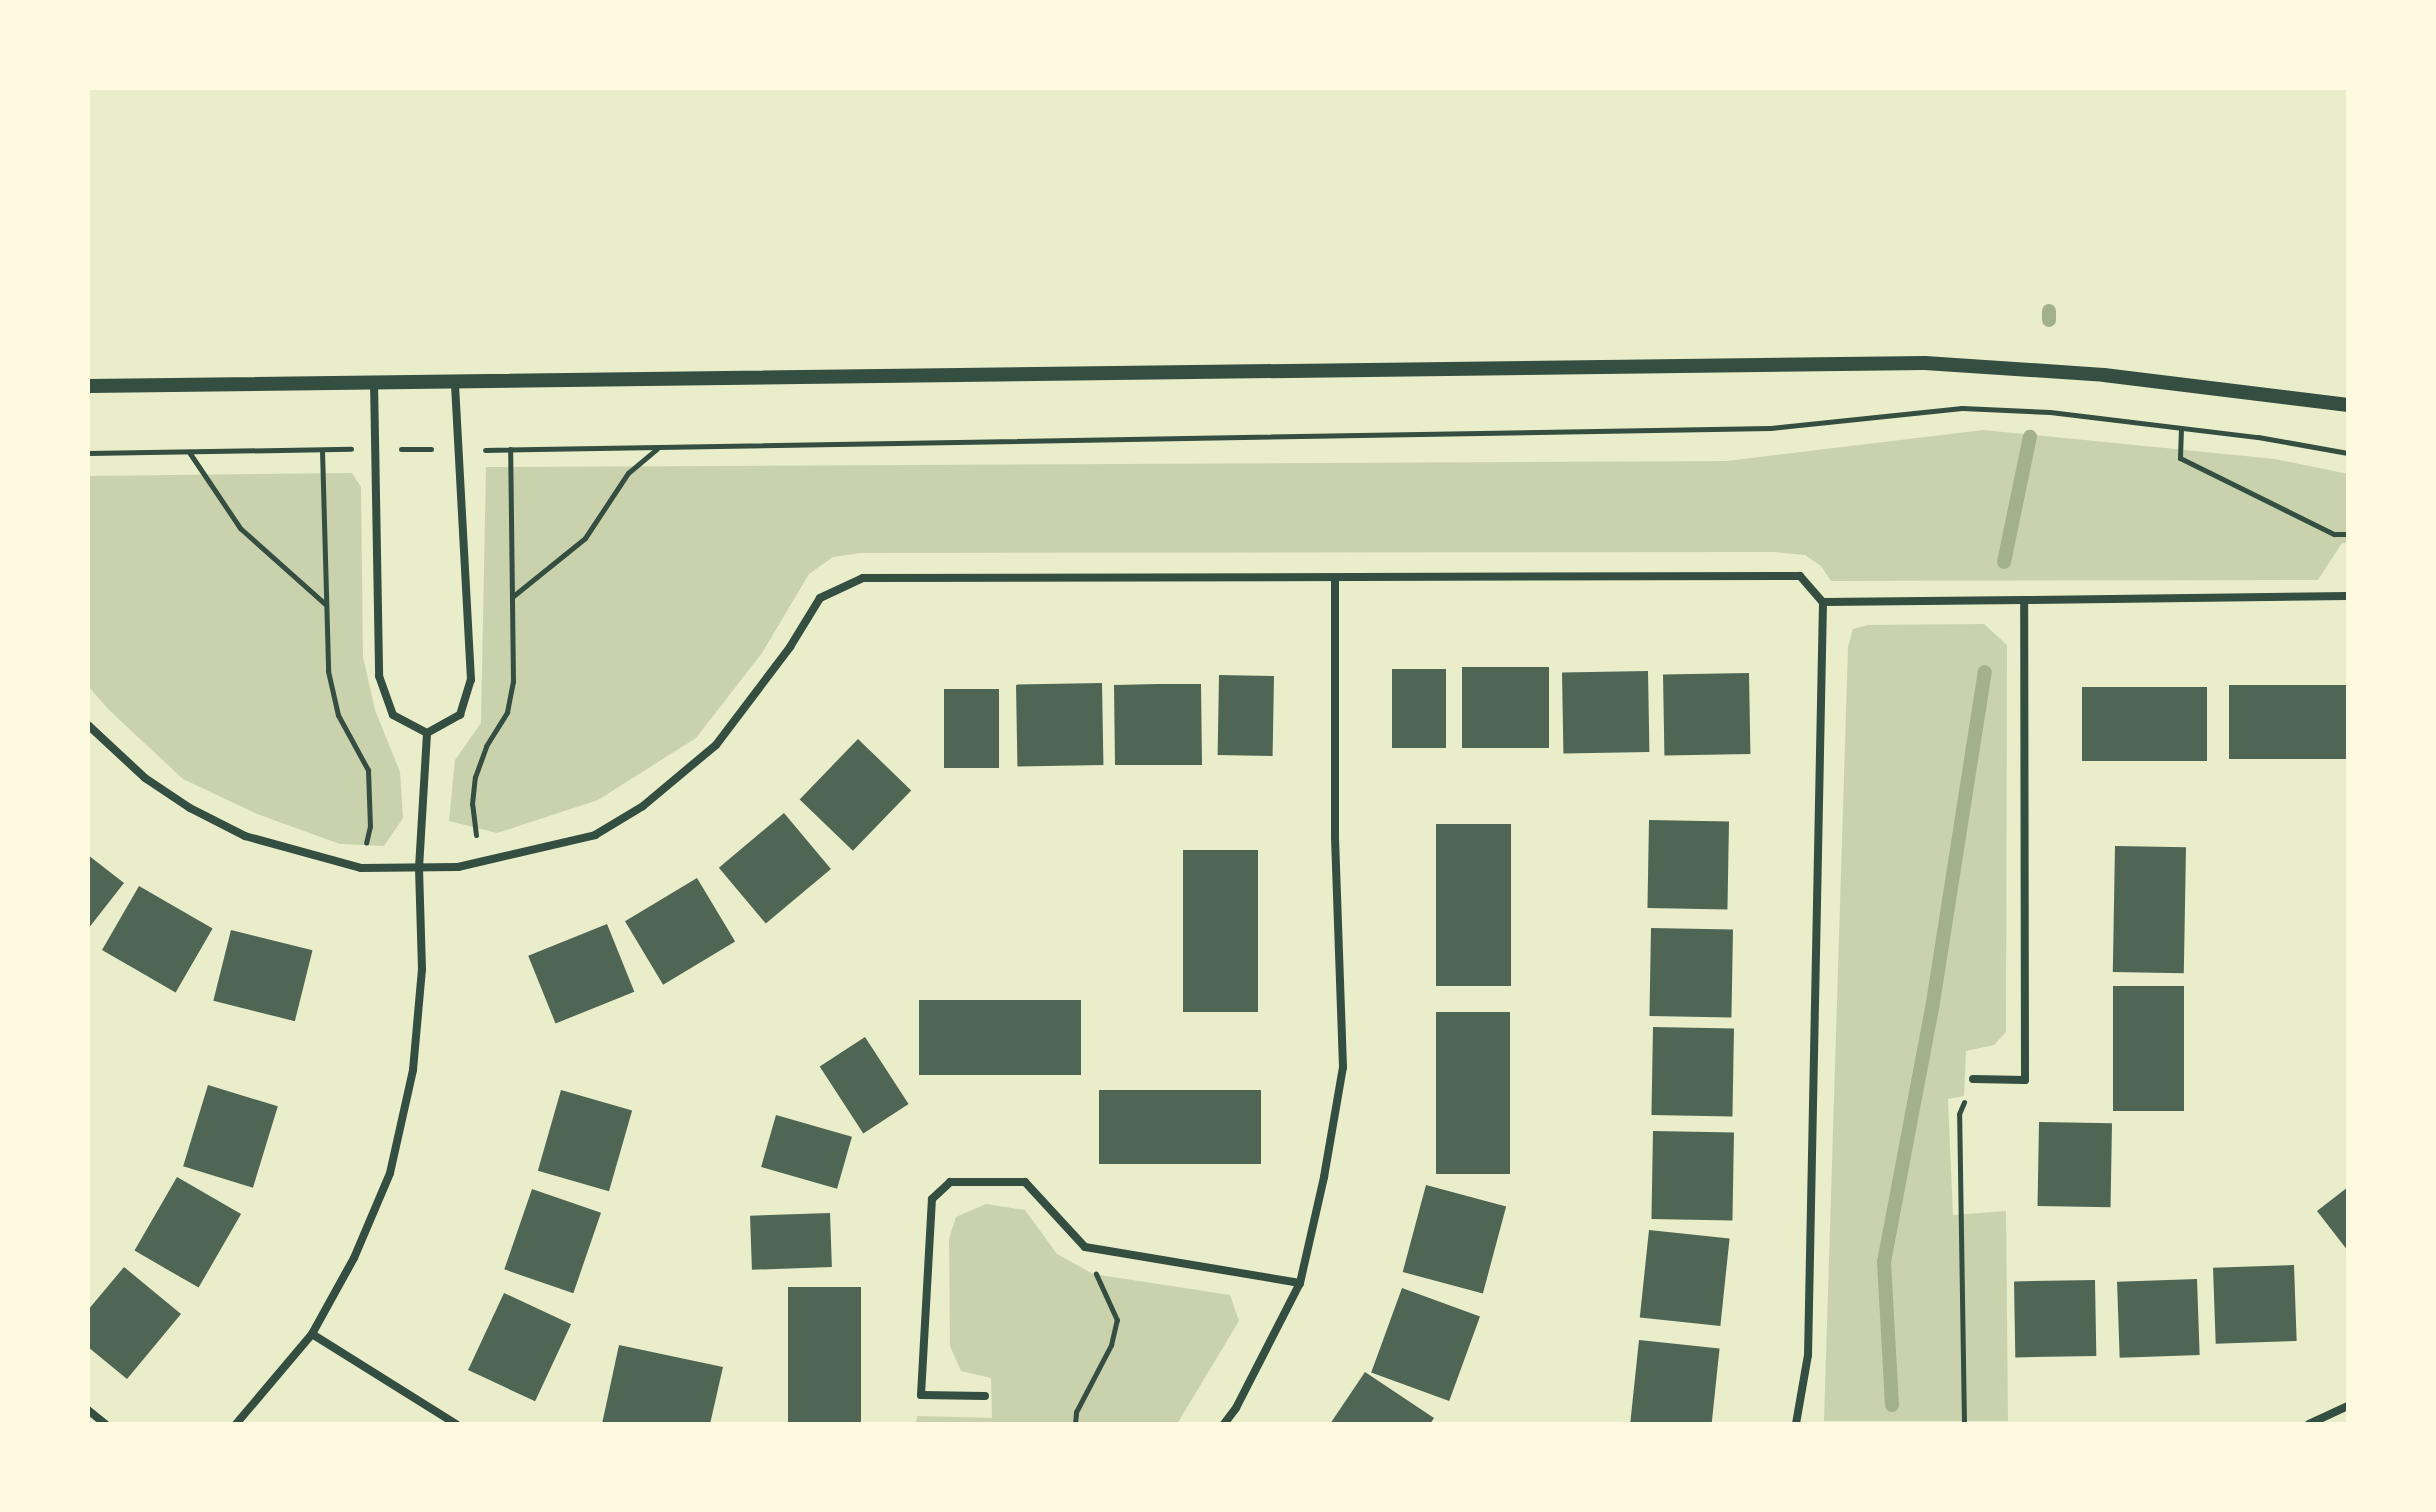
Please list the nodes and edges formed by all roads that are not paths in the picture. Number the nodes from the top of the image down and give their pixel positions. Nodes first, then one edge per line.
1 (455, 379) junction
2 (374, 380) junction
3 (88, 386) edge
4 (2348, 405) edge
5 (1335, 578) junction
6 (2348, 596) edge
7 (2024, 600) junction
8 (1823, 602) junction
9 (88, 725) edge
10 (427, 733) junction
11 (419, 868) junction
12 (1973, 1079) road end
13 (1300, 1283) junction
14 (312, 1334) junction
15 (985, 1396) dead end
16 (2348, 1406) edge
17 (88, 1410) edge
18 (105, 1424) edge
19 (236, 1424) edge
20 (456, 1424) edge
21 (1224, 1424) edge
22 (1796, 1424) edge
23 (2309, 1424) edge

1 - 2 street
1 - 4 street
1 - 10 street
2 - 3 street
2 - 10 street
5 - 8 street
5 - 11 street
5 - 13 street
6 - 7 street
7 - 8 street
7 - 12 street
8 - 22 street
9 - 11 street
10 - 11 street
11 - 14 street
13 - 15 street
13 - 21 street
14 - 19 street
14 - 20 street
16 - 23 street
17 - 18 street

